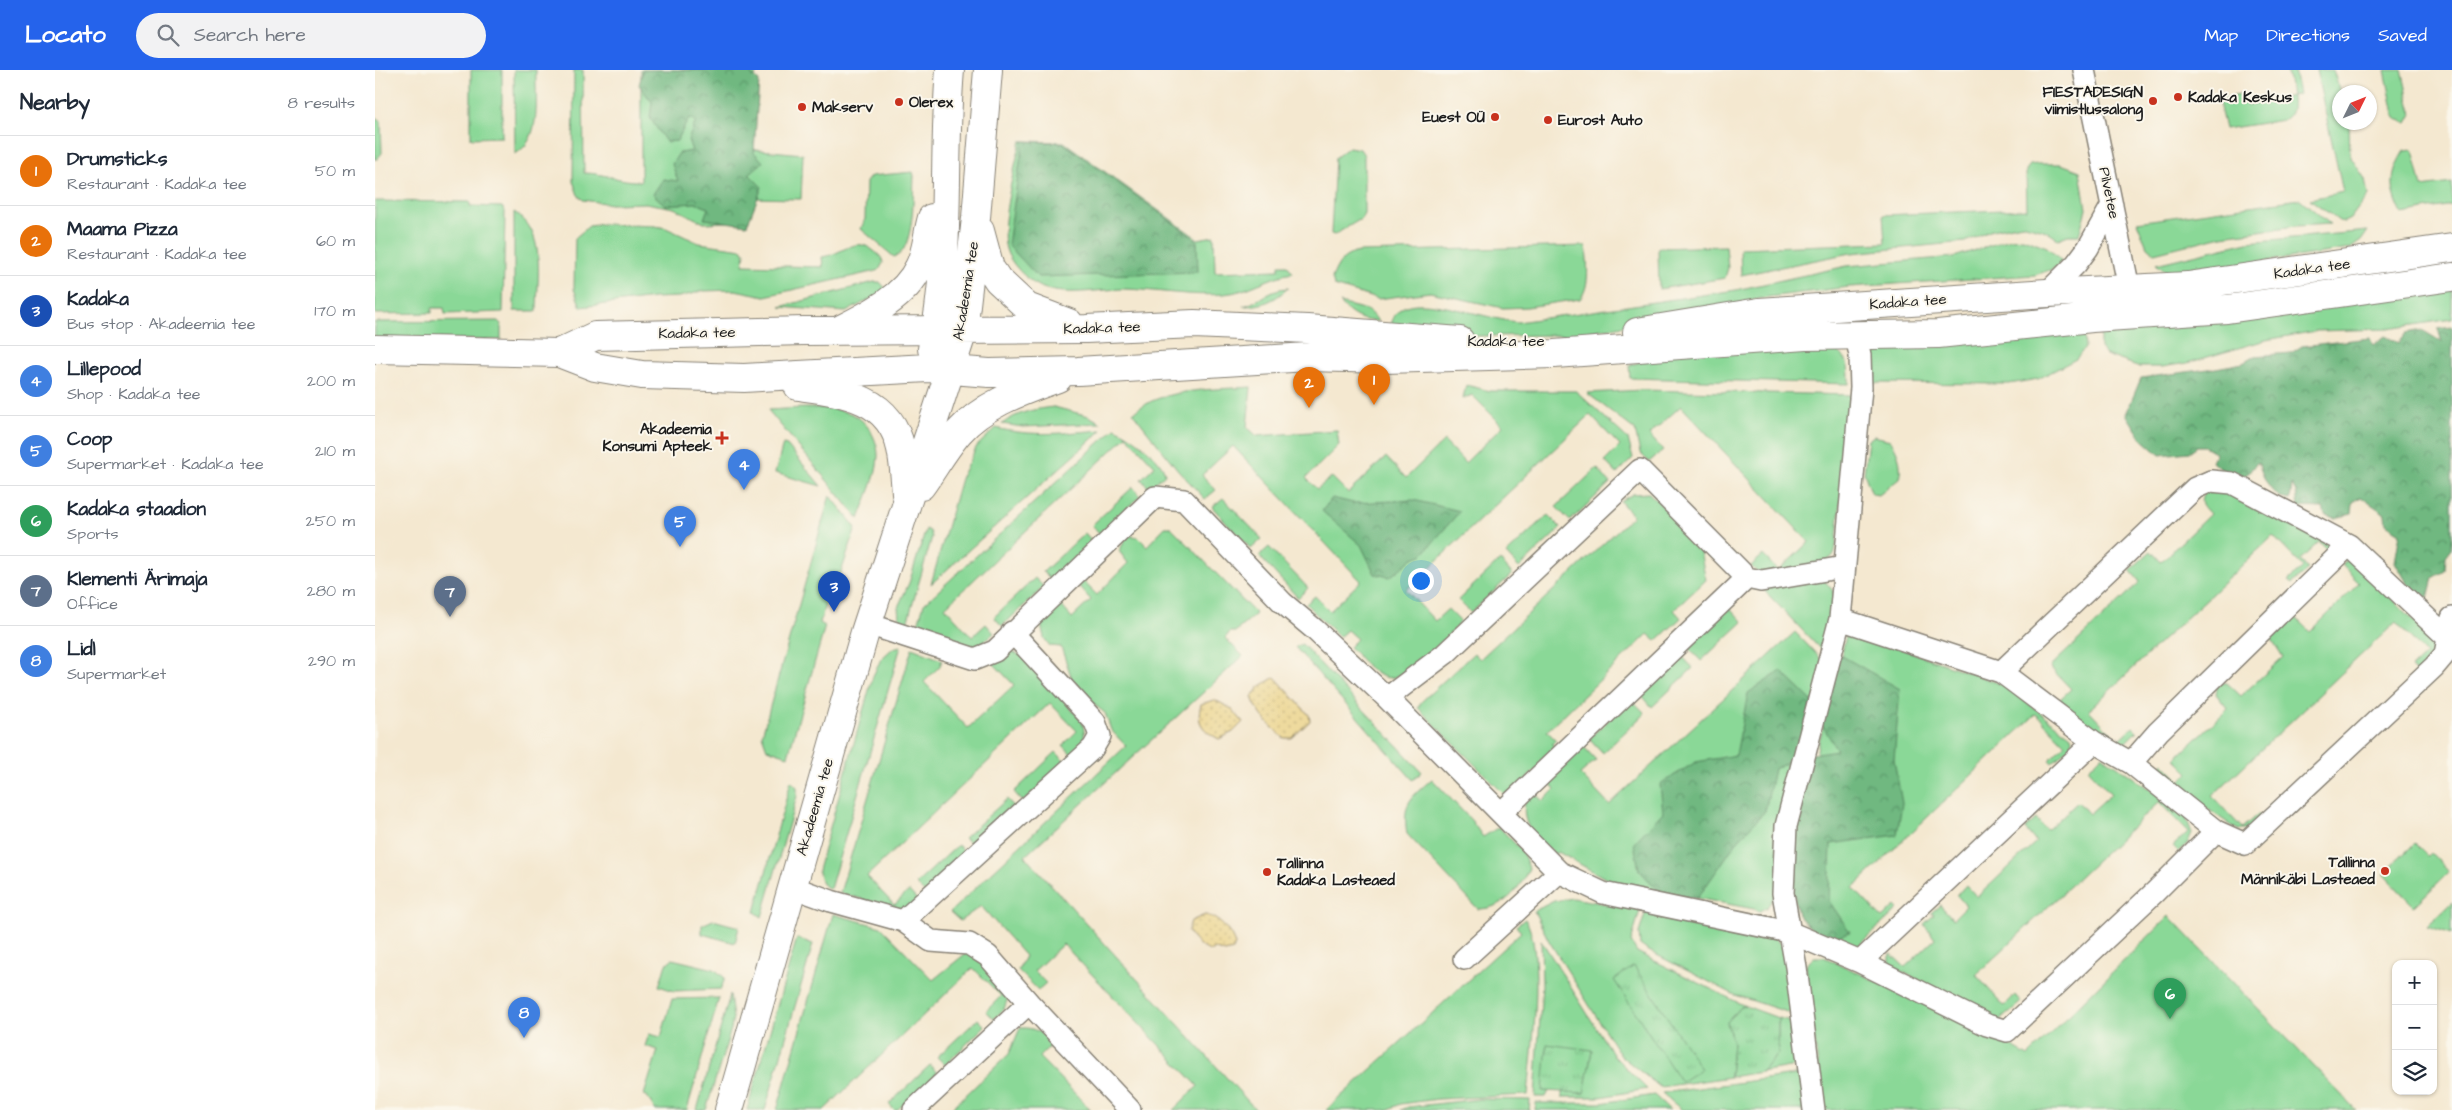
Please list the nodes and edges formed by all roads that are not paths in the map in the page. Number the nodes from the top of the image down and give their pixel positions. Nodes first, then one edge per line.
1 (950, 70) edge
2 (988, 70) edge
3 (2084, 70) edge
4 (945, 187) junction
5 (2112, 206) junction
6 (976, 218) junction
7 (2452, 248) edge
8 (2388, 258) junction
9 (2452, 277) edge
10 (2129, 289) junction
11 (2365, 290) junction
12 (2047, 293) junction
13 (1867, 305) junction
14 (2134, 316) junction
15 (1086, 329) junction
16 (839, 330) junction
17 (949, 331) junction
18 (671, 333) junction
19 (1856, 336) junction
20 (375, 349) edge
21 (559, 353) junction
22 (939, 368) junction
23 (1078, 371) junction
24 (642, 375) junction
25 (743, 378) junction
26 (908, 506) junction
27 (2349, 544) junction
28 (1844, 567) junction
29 (1747, 578) junction
30 (1840, 619) junction
31 (868, 624) junction
32 (2450, 628) edge
33 (1012, 632) junction
34 (2001, 672) junction
35 (1387, 698) junction
36 (2094, 742) junction
37 (2131, 762) junction
38 (1501, 814) junction
39 (2216, 831) junction
40 (1559, 872) junction
41 (792, 887) junction
42 (903, 921) junction
43 (1789, 932) junction
44 (1464, 959) dead end
45 (1860, 962) junction
46 (1029, 1003) junction
47 (729, 1110) edge
48 (915, 1110) edge
49 (1131, 1110) edge
50 (1814, 1110) edge

1 - 4 main road, Akadeemia tee
2 - 6 main road, Akadeemia tee
3 - 5 street, Pilvetee
4 - 16 main road
4 - 17 main road, Akadeemia tee
5 - 10 street, Pilvetee
5 - 12 street
6 - 15 main road
6 - 17 main road, Akadeemia tee
7 - 8 main road, Kadaka tee
8 - 10 main road, Kadaka tee
8 - 11 main road
9 - 11 main road, Kadaka tee
10 - 12 main road, Kadaka tee
10 - 14 street, Pilvetee
11 - 14 main road, Kadaka tee
12 - 13 main road, Kadaka tee
13 - 15 main road, Kadaka tee
13 - 19 main road
14 - 19 main road, Kadaka tee
15 - 17 main road, Kadaka tee
16 - 17 main road, Kadaka tee
16 - 18 main road, Kadaka tee
17 - 22 main road, Akadeemia tee
18 - 21 main road, Kadaka tee
18 - 24 main road
19 - 23 main road, Kadaka tee
19 - 28 street
20 - 21 main road, Kadaka tee
21 - 24 main road, Kadaka tee
22 - 23 main road, Kadaka tee
22 - 25 main road, Kadaka tee
22 - 26 main road, Akadeemia tee
23 - 26 main road
24 - 25 main road, Kadaka tee
25 - 26 main road
26 - 31 main road, Akadeemia tee
27 - 32 street
27 - 34 street
27 - 37 street
28 - 29 street
28 - 30 street
29 - 35 street
29 - 38 street
30 - 34 street
30 - 43 street
31 - 33 street
31 - 41 main road, Akadeemia tee
32 - 39 street
33 - 35 street
33 - 42 street
34 - 36 street
35 - 38 street
36 - 37 street
36 - 45 street
37 - 39 street
38 - 40 street
39 - 45 street
40 - 43 street
40 - 44 street
41 - 42 street
41 - 47 main road, Akadeemia tee
42 - 46 street
43 - 45 street
43 - 50 street
46 - 48 street
46 - 49 street

